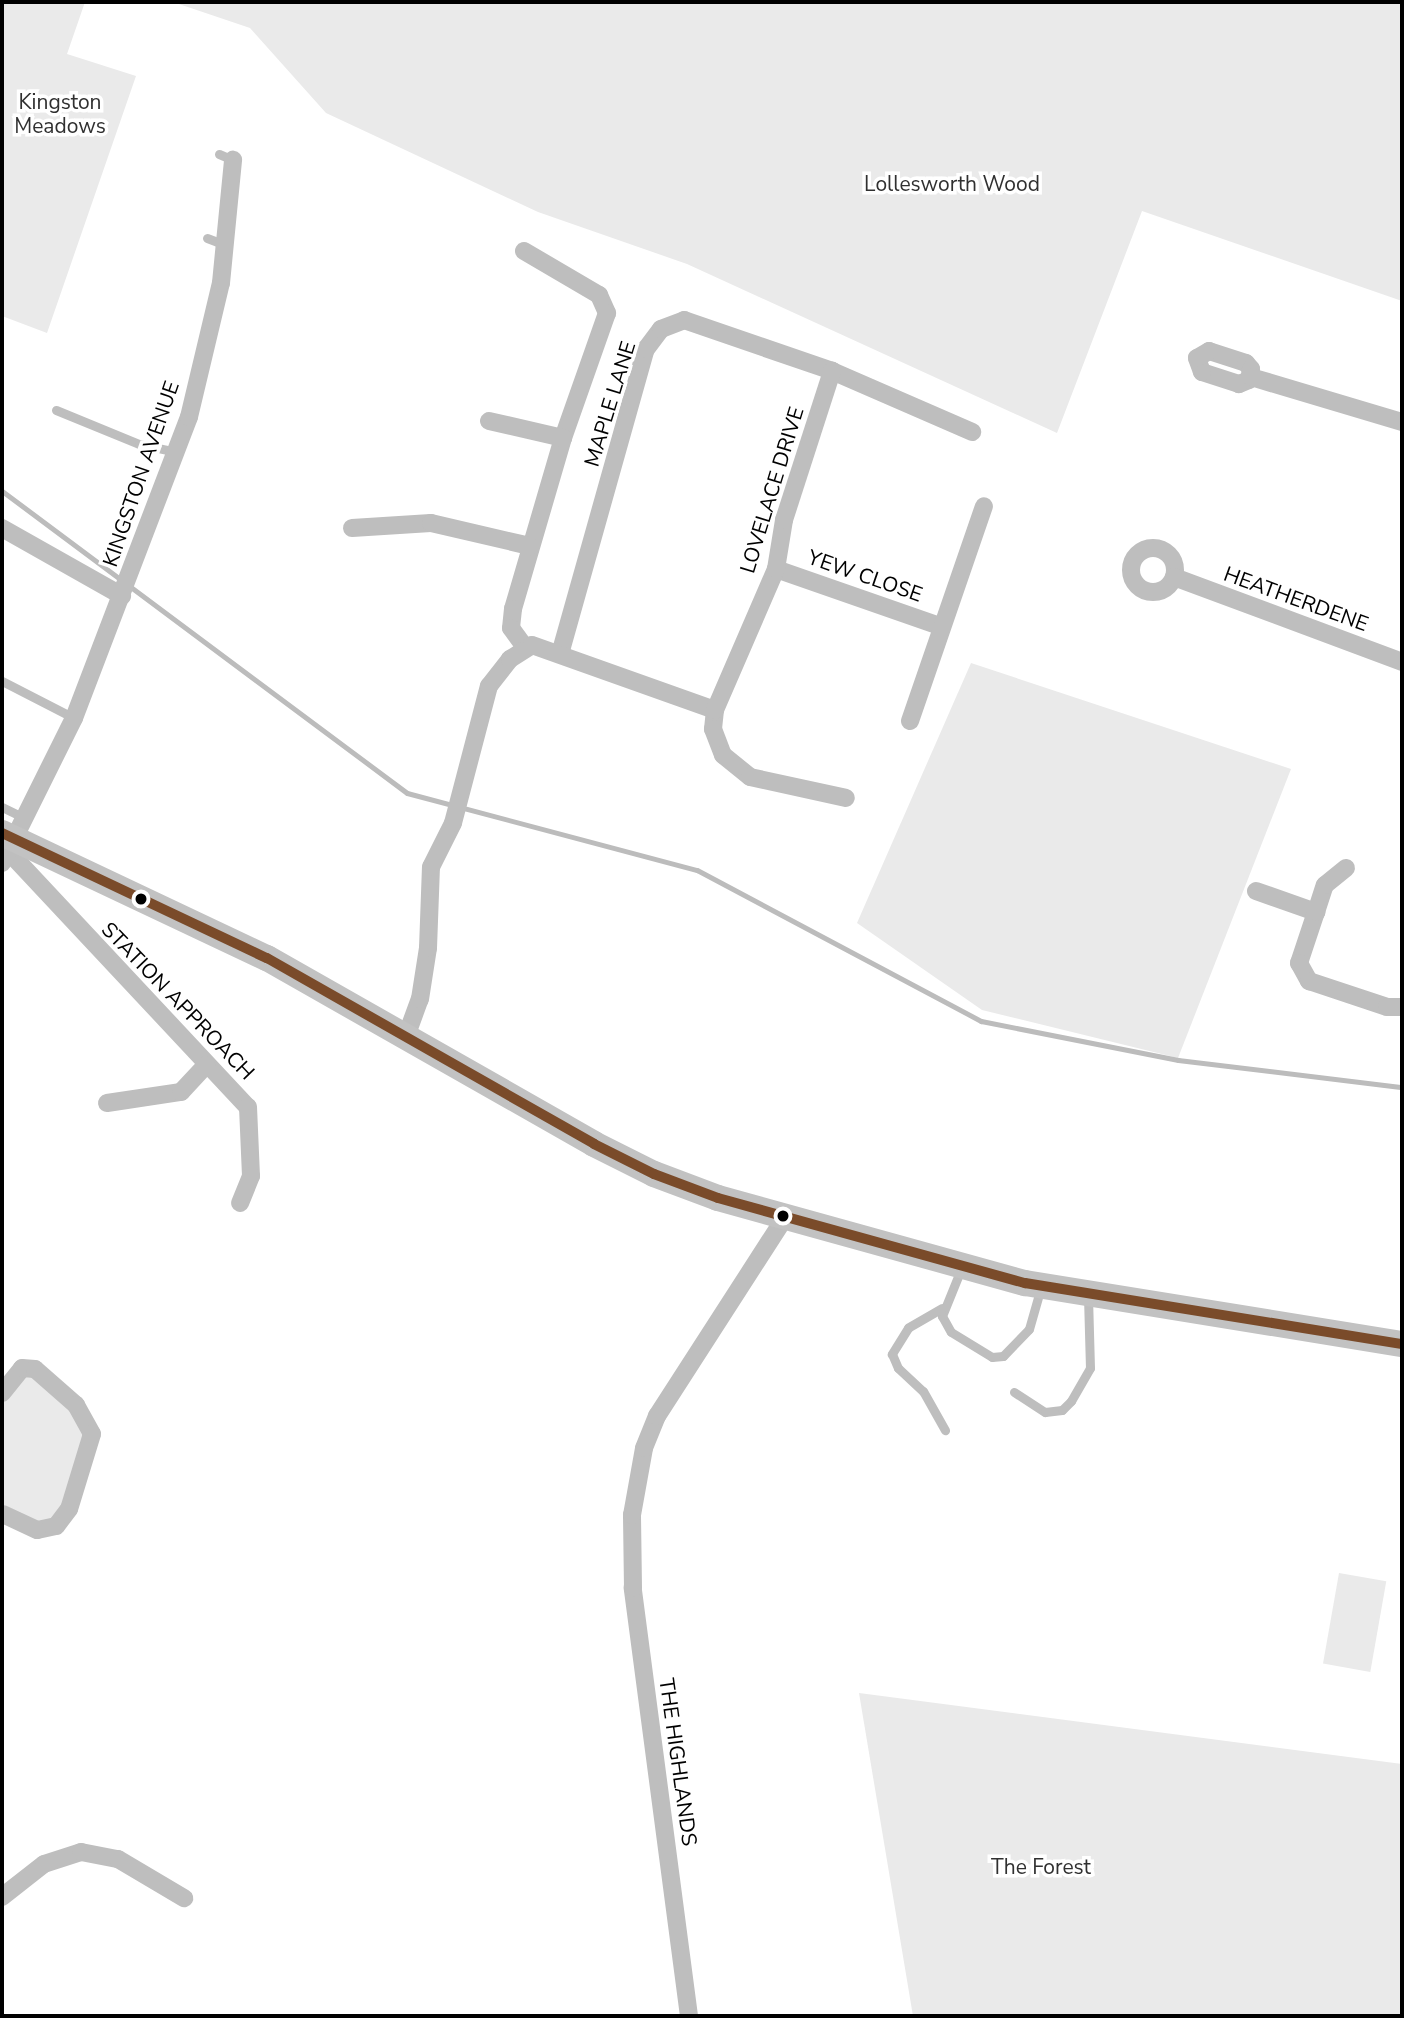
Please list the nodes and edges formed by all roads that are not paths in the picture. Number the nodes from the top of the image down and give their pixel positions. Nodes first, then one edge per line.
1 (226, 157) dead end
2 (207, 238) dead end
3 (225, 245) junction
4 (524, 251) dead end
5 (832, 371) junction
6 (1251, 377) dead end
7 (56, 410) dead end
8 (489, 421) dead end
9 (1402, 422) edge
10 (972, 432) dead end
11 (563, 438) junction
12 (176, 452) junction
13 (984, 506) dead end
14 (2, 528) edge
15 (352, 528) dead end
16 (530, 546) junction
17 (776, 569) junction
18 (1174, 577) dead end
19 (122, 596) junction
20 (940, 626) junction
21 (524, 646) junction
22 (561, 654) junction
23 (1402, 662) edge
24 (2, 681) edge
25 (715, 710) junction
26 (74, 718) junction
27 (910, 721) dead end
28 (846, 798) dead end
29 (2, 807) edge
30 (11, 841) edge
31 (55, 857) junction
32 (1346, 867) dead end
33 (37, 885) junction
34 (1256, 891) dead end
35 (1316, 912) junction
36 (1402, 1007) edge
37 (407, 1034) junction
38 (206, 1065) junction
39 (107, 1103) dead end
40 (240, 1203) dead end
41 (784, 1219) junction
42 (962, 1266) junction
43 (1041, 1286) junction
44 (1088, 1294) junction
45 (942, 1308) junction
46 (1402, 1344) edge
47 (1014, 1392) dead end
48 (2, 1393) edge
49 (946, 1430) dead end
50 (2, 1514) edge
51 (2, 1897) edge
52 (184, 1898) dead end
53 (689, 2016) edge

1 - 3 street, KINGSTON AVENUE
2 - 3 lane
3 - 12 street, KINGSTON AVENUE
4 - 11 street
5 - 10 street, MAPLE LANE
5 - 17 street, LOVELACE DRIVE
5 - 22 street, MAPLE LANE
6 - 9 street
7 - 12 lane
8 - 11 street
11 - 16 street
12 - 19 street, KINGSTON AVENUE
13 - 20 street, YEW CLOSE
14 - 19 street, KINGSTON AVENUE
15 - 16 street
16 - 21 street
17 - 20 street, YEW CLOSE
17 - 25 street, LOVELACE DRIVE
18 - 23 street, HEATHERDENE
19 - 26 street, KINGSTON AVENUE
20 - 27 street, YEW CLOSE
21 - 22 street
21 - 37 street
22 - 25 street
24 - 26 lane
25 - 28 street
26 - 30 street, KINGSTON AVENUE
29 - 30 lane
30 - 31 main road
30 - 33 street, STATION APPROACH
31 - 33 street
31 - 37 main road
32 - 35 street
33 - 38 street, STATION APPROACH
34 - 35 street
35 - 36 street
37 - 41 main road
38 - 39 street
38 - 40 street, STATION APPROACH
41 - 42 main road
41 - 53 street, THE HIGHLANDS
42 - 43 main road
42 - 45 lane
43 - 44 main road
43 - 45 lane
44 - 46 main road
44 - 47 lane
45 - 49 lane
48 - 50 street
51 - 52 street

